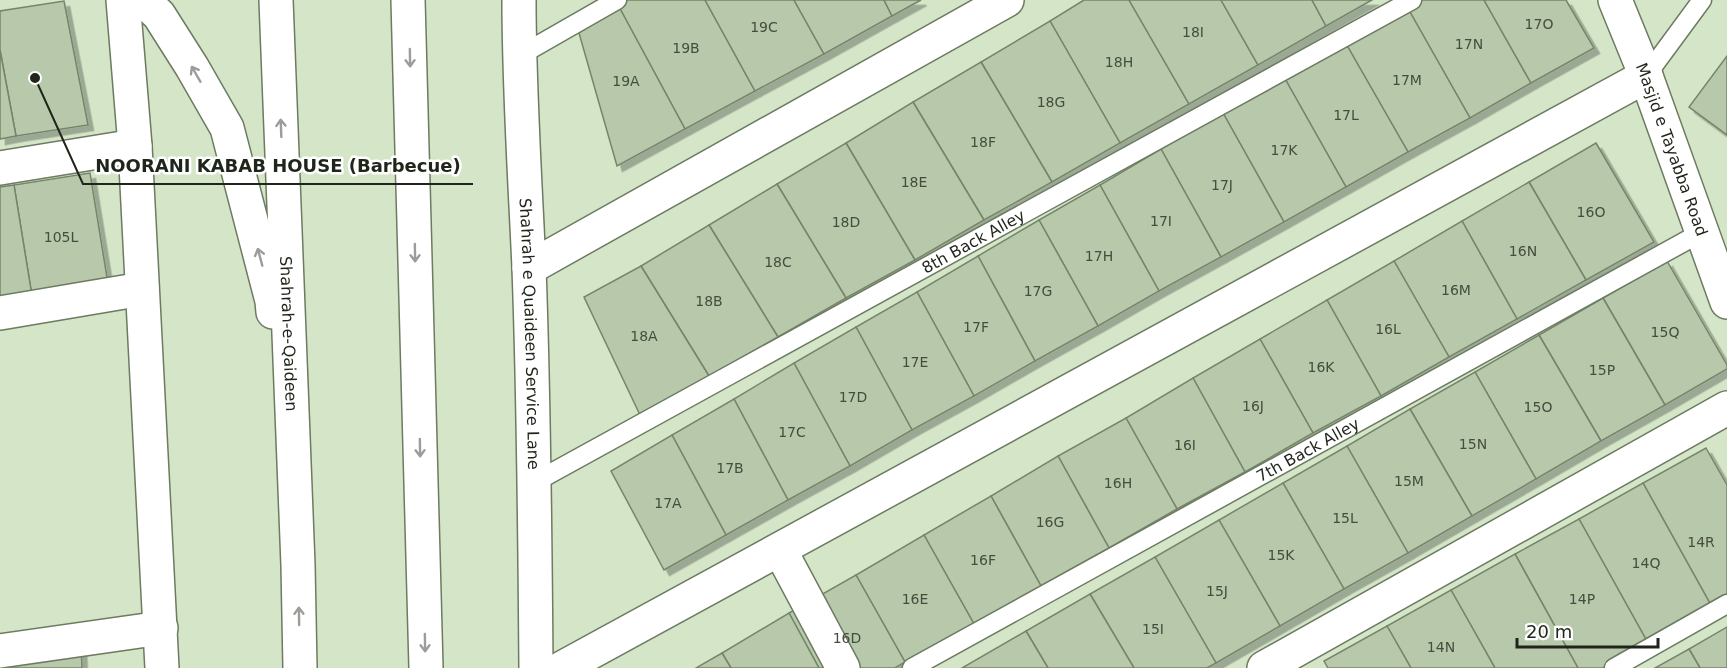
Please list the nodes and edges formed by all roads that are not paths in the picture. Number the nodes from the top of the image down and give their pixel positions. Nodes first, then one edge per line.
1 (123, 0) edge
2 (143, 0) edge
3 (276, 0) edge
4 (408, 0) edge
5 (519, 0) edge
6 (617, 0) edge
7 (1007, 0) edge
8 (1412, 0) edge
9 (1615, 0) edge
10 (1702, 0) edge
11 (519, 56) junction
12 (1646, 76) junction
13 (135, 146) junction
14 (0, 168) edge
15 (1702, 232) junction
16 (529, 268) junction
17 (142, 289) junction
18 (1726, 294) edge
19 (0, 313) edge
20 (1727, 408) edge
21 (535, 482) junction
22 (780, 550) junction
23 (298, 565) junction
24 (1727, 604) edge
25 (160, 628) junction
26 (0, 651) edge
27 (162, 668) edge
28 (300, 668) edge
29 (426, 668) edge
30 (536, 668) edge
31 (562, 668) edge
32 (843, 668) edge
33 (912, 668) edge
34 (1264, 668) edge
35 (1614, 668) edge

1 - 13 street
23 -> 2 street
23 -> 3 street, Shahrah-e-Qaideen
4 -> 29 street
5 - 11 street, Shahrah e Quaideen Service Lane
6 - 11 lane
7 - 16 street
8 - 21 lane, 8th Back Alley
9 - 12 street, Masjid e Tayabba Road
10 - 12 lane
11 - 16 street, Shahrah e Quaideen Service Lane
12 - 15 street, Masjid e Tayabba Road
12 - 22 street
13 - 14 street
13 - 17 street
15 - 18 street, Masjid e Tayabba Road
15 - 33 lane, 7th Back Alley
16 - 21 street, Shahrah e Quaideen Service Lane
17 - 19 street
17 - 25 street
20 - 34 street
21 - 30 street, Shahrah e Quaideen Service Lane
22 - 31 street
22 - 32 street
28 -> 23 street, Shahrah-e-Qaideen
24 - 35 lane
25 - 26 street
25 - 27 street

